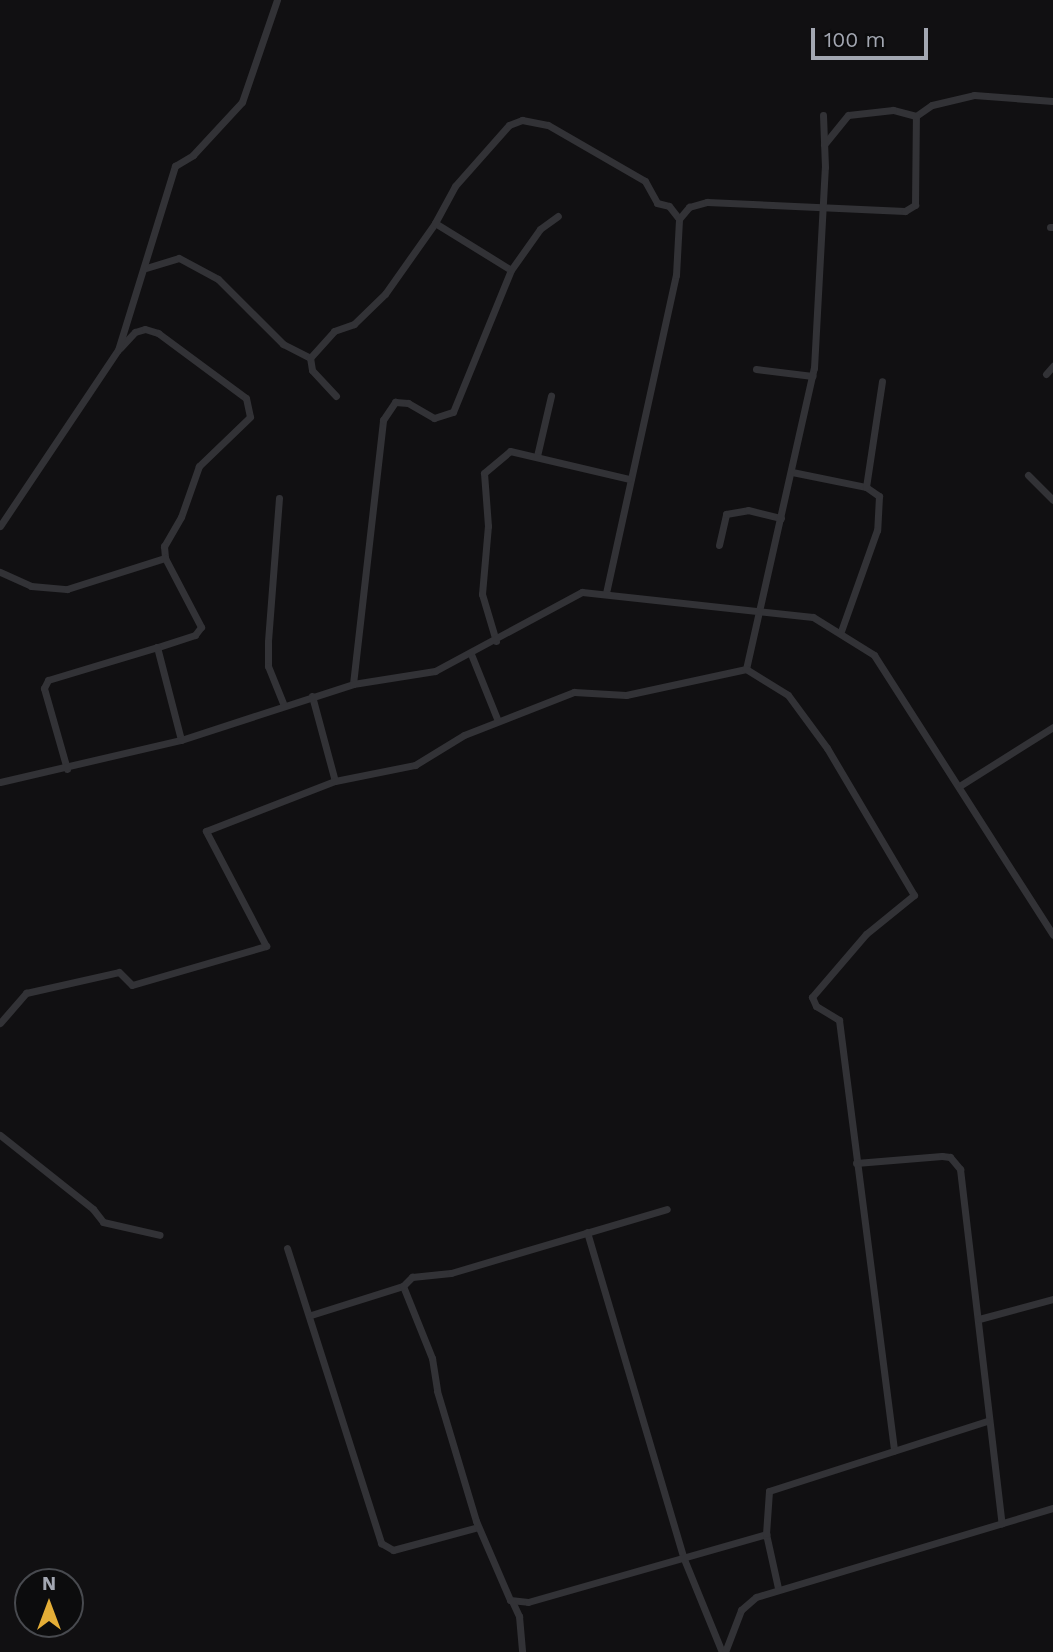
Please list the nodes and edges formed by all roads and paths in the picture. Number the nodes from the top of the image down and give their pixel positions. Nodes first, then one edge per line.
1 (277, 0) edge
2 (1053, 101) edge
3 (823, 115) dead end
4 (916, 116) junction
5 (824, 145) junction
6 (823, 205) junction
7 (558, 216) dead end
8 (680, 219) junction
9 (435, 223) junction
10 (146, 268) junction
11 (511, 270) junction
12 (118, 350) junction
13 (310, 358) junction
14 (1053, 366) edge
15 (756, 369) dead end
16 (1046, 374) dead end
17 (813, 376) junction
18 (881, 380) dead end
19 (336, 396) dead end
20 (551, 396) dead end
21 (537, 456) junction
22 (792, 472) junction
23 (1028, 475) dead end
24 (629, 479) junction
25 (866, 487) junction
26 (279, 498) dead end
27 (1053, 500) edge
28 (781, 518) junction
29 (0, 526) edge
30 (719, 545) dead end
31 (165, 558) junction
32 (0, 572) edge
33 (606, 593) junction
34 (762, 612) junction
35 (841, 631) junction
36 (496, 641) junction
37 (157, 648) junction
38 (471, 654) junction
39 (746, 669) junction
40 (353, 684) junction
41 (313, 696) junction
42 (283, 703) junction
43 (498, 722) junction
44 (1053, 727) edge
45 (181, 740) junction
46 (67, 769) junction
47 (335, 781) junction
48 (0, 782) edge
49 (961, 785) junction
50 (1053, 935) edge
51 (0, 1023) edge
52 (0, 1135) edge
53 (856, 1163) junction
54 (667, 1209) dead end
55 (587, 1232) junction
56 (160, 1235) dead end
57 (287, 1248) dead end
58 (403, 1286) junction
59 (1053, 1300) edge
60 (311, 1315) junction
61 (979, 1319) junction
62 (987, 1421) junction
63 (894, 1450) junction
64 (1053, 1508) edge
65 (1002, 1524) junction
66 (478, 1527) junction
67 (766, 1534) junction
68 (684, 1559) junction
69 (779, 1588) junction
70 (510, 1597) junction
71 (522, 1652) edge
72 (724, 1652) edge

1 - 10 street
2 - 4 street
3 - 5 street
4 - 5 street
4 - 6 street
5 - 6 street
6 - 8 street
6 - 17 street
7 - 11 street
8 - 9 street
8 - 24 street
9 - 11 street
9 - 13 street
10 - 12 street
10 - 13 street
11 - 40 street
12 - 29 street
12 - 31 street
13 - 19 street
14 - 16 street
15 - 17 street
17 - 22 street
18 - 25 street
20 - 21 street
21 - 24 street
21 - 36 street
22 - 25 street
22 - 28 street
23 - 27 street
24 - 33 street
25 - 35 street
26 - 42 street
28 - 30 street
28 - 34 street
31 - 32 street
31 - 37 street
33 - 34 street
33 - 36 street
34 - 35 street
34 - 39 street
35 - 49 street
36 - 38 street
37 - 45 street
37 - 46 street
38 - 40 street
38 - 43 street
39 - 43 street
39 - 53 street
40 - 41 street
41 - 42 street
41 - 47 street
42 - 45 street
43 - 47 street
44 - 49 street
45 - 46 street
46 - 48 street
47 - 51 street
49 - 50 street
52 - 56 street
53 - 61 street
53 - 63 street
54 - 55 street
55 - 58 street
55 - 68 street
57 - 60 street
58 - 60 street
58 - 66 street
59 - 61 street
60 - 66 street
61 - 62 street
62 - 63 street
62 - 65 street
63 - 67 street
64 - 65 street
65 - 69 street
66 - 70 street
67 - 68 street
67 - 69 street
68 - 70 street
68 - 72 street
69 - 72 street
70 - 71 street

